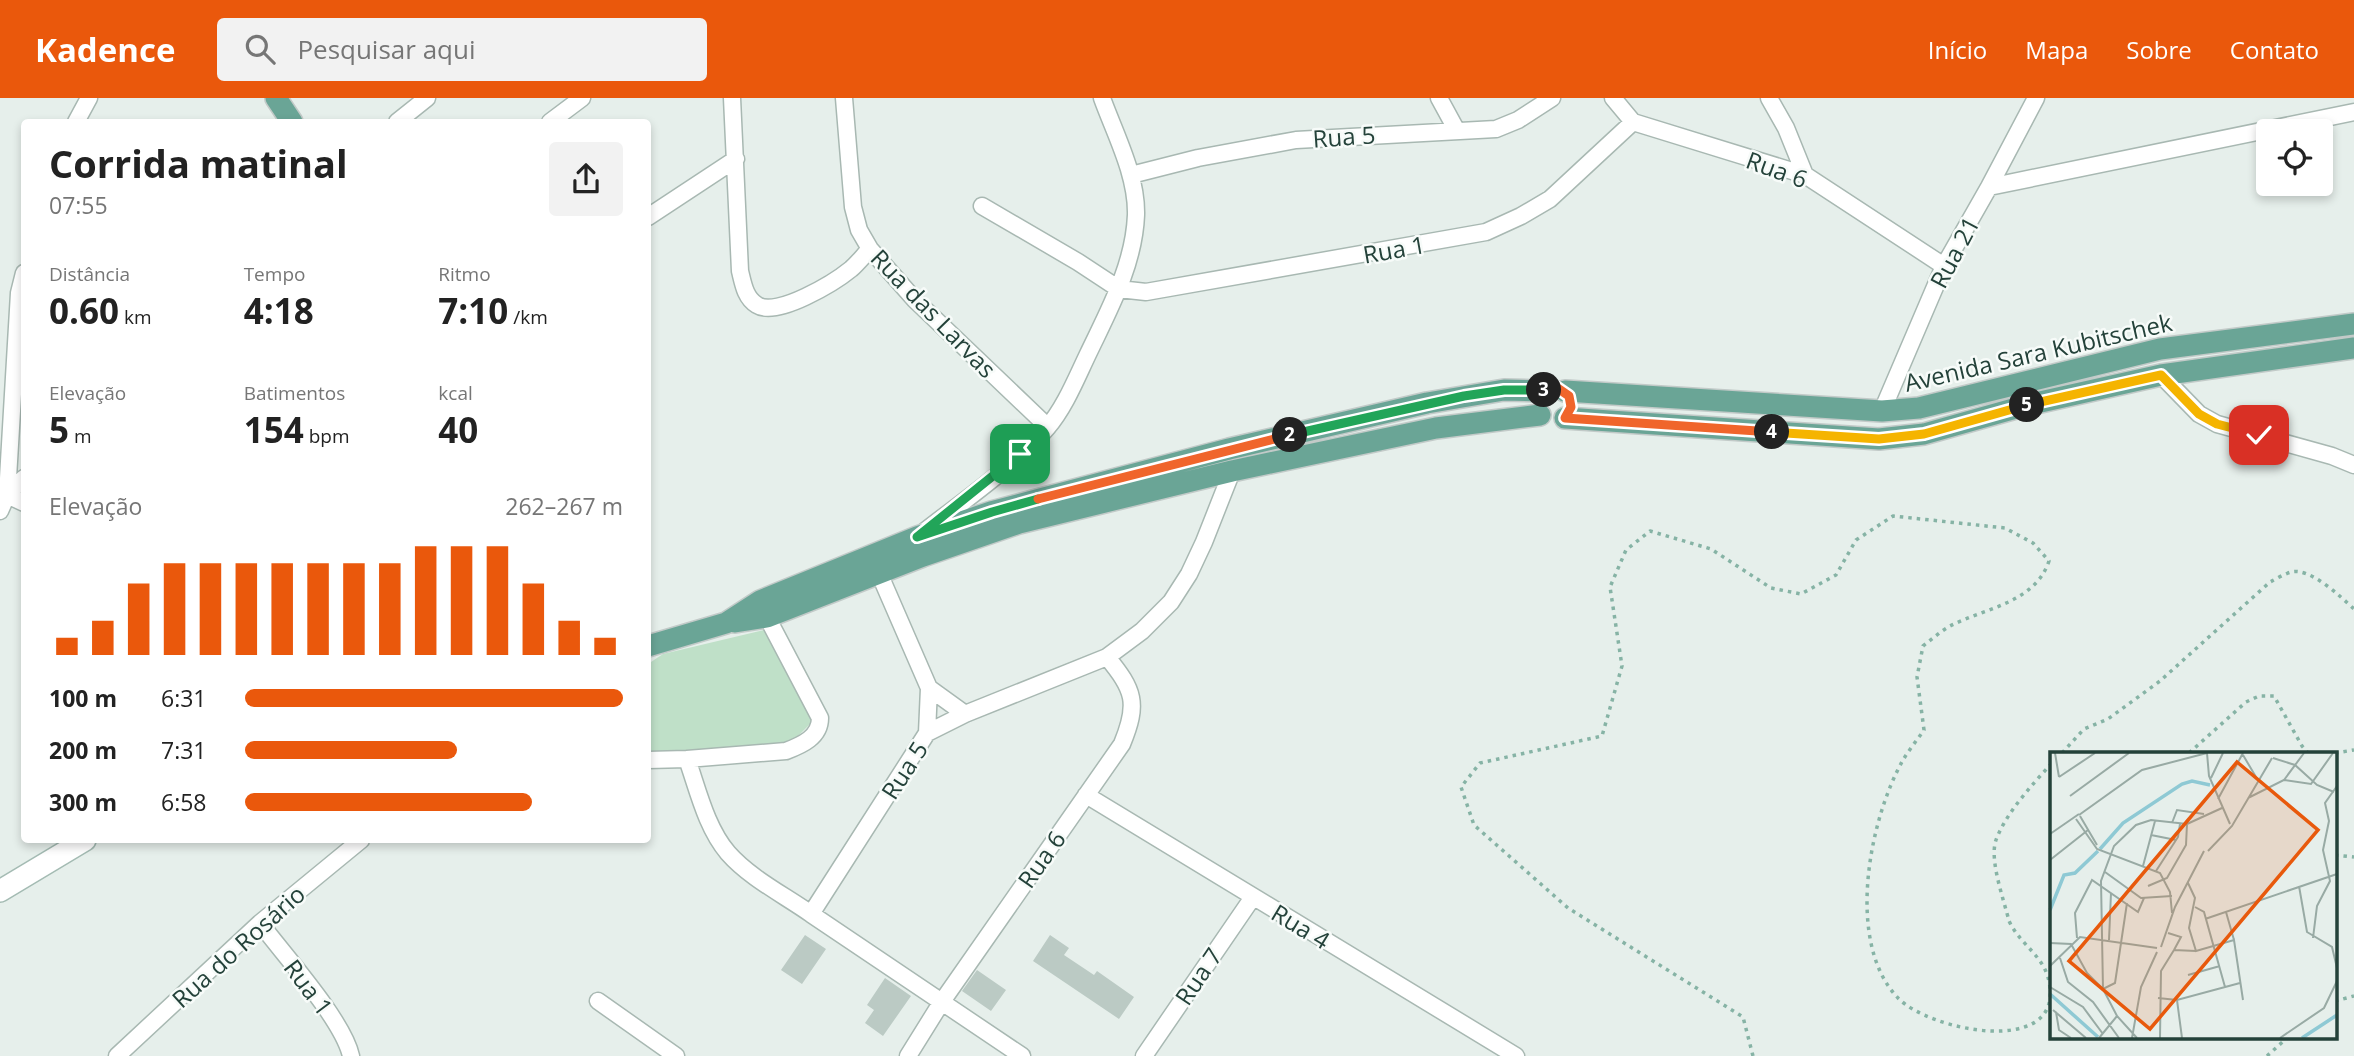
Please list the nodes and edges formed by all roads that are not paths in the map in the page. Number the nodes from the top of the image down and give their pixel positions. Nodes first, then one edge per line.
1 (89, 98) edge
2 (276, 98) edge
3 (427, 98) edge
4 (582, 98) edge
5 (732, 98) edge
6 (844, 98) edge
7 (1102, 98) edge
8 (1439, 98) edge
9 (1552, 98) edge
10 (1613, 98) edge
11 (1769, 98) edge
12 (2036, 98) edge
13 (2354, 112) edge
14 (78, 119) edge
15 (290, 119) edge
16 (401, 119) edge
17 (554, 119) edge
18 (1633, 122) junction
19 (1457, 131) junction
20 (736, 159) junction
21 (1131, 175) junction
22 (1805, 175) junction
23 (1989, 187) junction
24 (982, 206) dead end
25 (651, 215) edge
26 (870, 248) junction
27 (1944, 266) junction
28 (21, 285) edge
29 (1119, 289) junction
30 (2354, 324) edge
31 (2354, 348) edge
32 (2161, 375) junction
33 (1542, 391) junction
34 (1565, 391) junction
35 (1882, 411) junction
36 (1539, 415) junction
37 (1565, 418) junction
38 (1048, 428) junction
39 (2354, 465) edge
40 (1232, 471) junction
41 (21, 481) edge
42 (7, 495) junction
43 (21, 502) edge
44 (0, 511) edge
45 (917, 537) junction
46 (874, 565) junction
47 (766, 617) junction
48 (726, 623) junction
49 (651, 645) edge
50 (1107, 656) junction
51 (929, 688) junction
52 (965, 713) junction
53 (927, 733) junction
54 (687, 759) junction
55 (651, 760) edge
56 (1086, 795) junction
57 (80, 843) edge
58 (358, 843) edge
59 (0, 891) edge
60 (1253, 897) junction
61 (811, 914) junction
62 (260, 923) junction
63 (598, 1001) dead end
64 (941, 1003) junction
65 (117, 1056) edge
66 (351, 1056) edge
67 (676, 1056) edge
68 (908, 1056) edge
69 (1022, 1056) edge
70 (1144, 1056) edge
71 (1516, 1056) edge

1 - 14 street
2 - 15 main road
3 - 16 street
4 - 17 street
5 - 20 street
6 - 26 street, Rua das Larvas
7 - 21 street
8 - 19 street
9 - 19 street, Rua 5
10 - 18 street
11 - 22 street
12 - 23 street, Rua 21
13 - 23 street
18 - 22 street, Rua 6
18 - 29 street, Rua 1
19 - 21 street, Rua 5
20 - 25 street
20 - 26 street
21 - 29 street
22 - 27 street, Rua 6
23 - 27 street, Rua 21
24 - 29 street
26 - 38 street, Rua das Larvas
27 - 35 street, Rua 21
28 - 42 street
29 - 38 street
30 - 35 main road, Avenida Sara Kubitschek
31 - 32 main road, Avenida Sara Kubitschek
32 - 37 main road, Avenida Sara Kubitschek
32 - 39 street
33 - 34 main road, Avenida Sara Kubitschek
33 - 36 main road
33 - 45 main road, Avenida Sara Kubitschek
34 - 35 main road, Avenida Sara Kubitschek
34 - 37 main road
36 - 37 main road, Avenida Sara Kubitschek
36 - 40 main road, Avenida Sara Kubitschek
38 - 45 street
40 - 46 main road, Avenida Sara Kubitschek
40 - 50 street, Rua 5
41 - 42 street
42 - 43 street
42 - 44 street
45 - 46 main road, Avenida Sara Kubitschek
46 - 47 main road, Avenida Sara Kubitschek
46 - 48 main road
46 - 51 street
47 - 48 main road, Avenida Sara Kubitschek
47 - 54 street
48 - 49 main road
50 - 52 street, Rua 5
50 - 56 street, Rua 6
51 - 52 street
51 - 53 street
52 - 53 street, Rua 5
53 - 61 street, Rua 5
54 - 55 street
54 - 61 street
56 - 60 street, Rua 4
56 - 64 street, Rua 6
57 - 59 street
58 - 62 street, Rua do Rosário
60 - 70 street, Rua 7
60 - 71 street, Rua 4
61 - 64 street
62 - 65 street, Rua do Rosário
62 - 66 street, Rua 1
63 - 67 street
64 - 68 street, Rua 6
64 - 69 street

